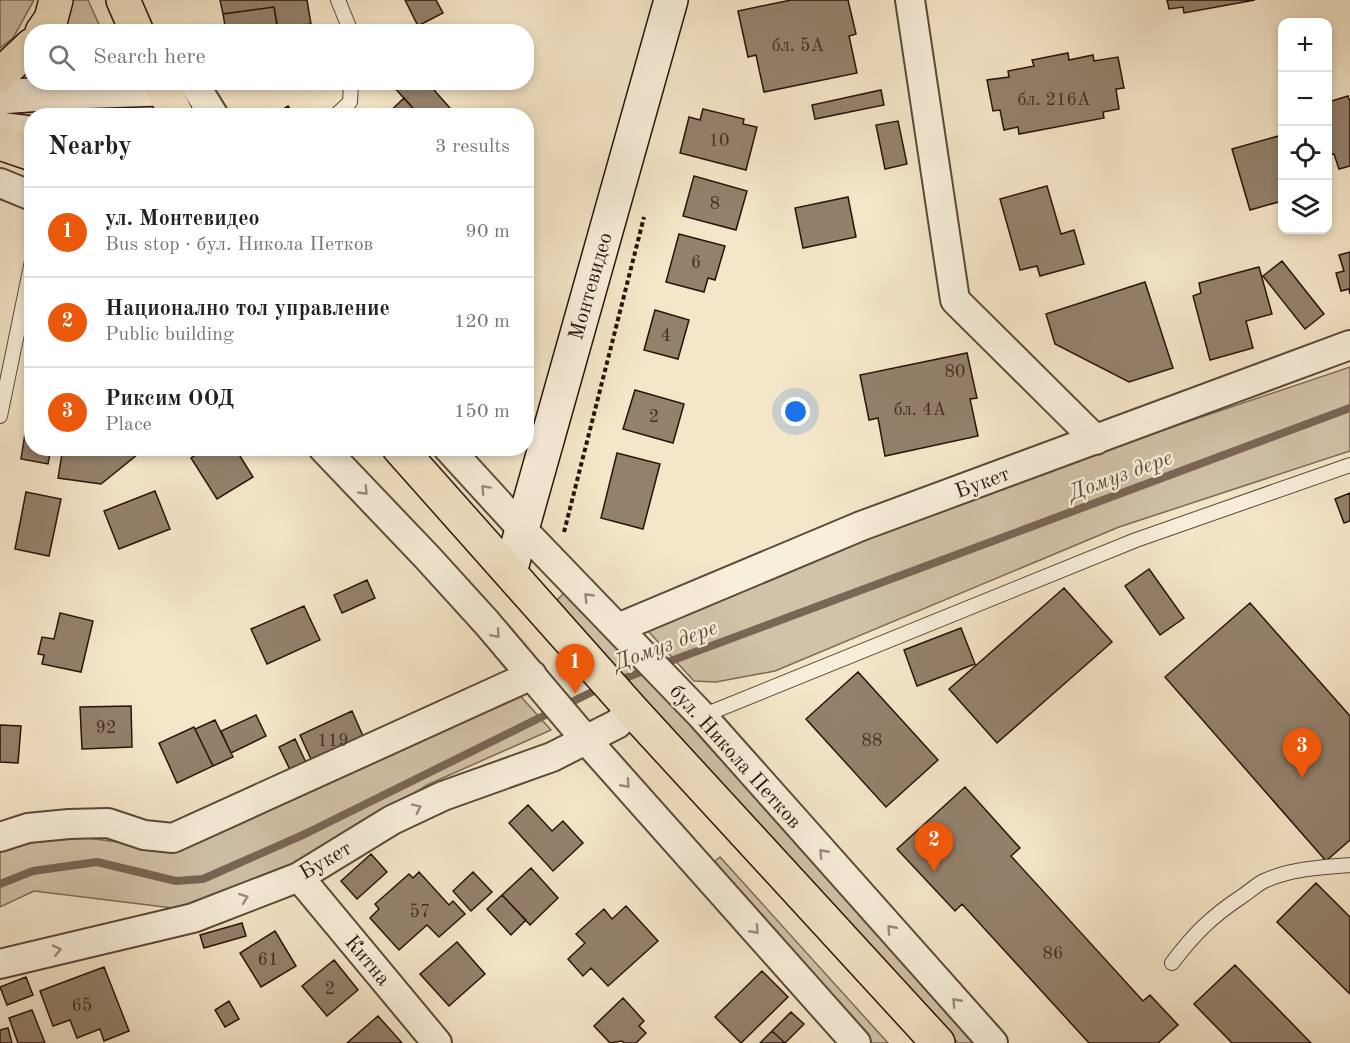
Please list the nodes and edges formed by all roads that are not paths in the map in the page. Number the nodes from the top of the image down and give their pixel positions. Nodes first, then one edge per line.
1 (56, 0) edge
2 (123, 0) edge
3 (338, 0) edge
4 (671, 0) edge
5 (910, 0) edge
6 (48, 24) edge
7 (134, 24) edge
8 (348, 24) edge
9 (24, 52) edge
10 (0, 75) edge
11 (351, 90) edge
12 (173, 92) edge
13 (0, 98) edge
14 (200, 108) edge
15 (344, 108) edge
16 (0, 129) edge
17 (24, 132) edge
18 (0, 143) edge
19 (24, 151) edge
20 (0, 183) edge
21 (24, 193) edge
22 (24, 300) edge
23 (1350, 345) edge
24 (0, 416) edge
25 (1096, 440) junction
26 (331, 456) edge
27 (406, 456) edge
28 (455, 456) edge
29 (1350, 465) edge
30 (522, 529) junction
31 (510, 572) junction
32 (623, 634) junction
33 (534, 677) junction
34 (632, 710) junction
35 (702, 716) junction
36 (584, 737) junction
37 (0, 837) edge
38 (1350, 865) edge
39 (299, 877) junction
40 (1172, 963) dead end
41 (0, 964) edge
42 (437, 1043) edge
43 (856, 1043) edge
44 (938, 1043) edge
45 (993, 1043) edge

1 - 6 highway
2 - 7 highway
3 - 8 lane
4 - 30 street, Монтевидео
5 - 25 street
9 - 10 highway
11 - 15 lane
12 - 13 street
12 - 14 street
16 - 17 street
18 - 19 highway
20 - 21 street
22 - 24 lane
23 - 25 street, Букет
25 - 32 street, Букет
26 -> 33 street
27 - 31 highway
30 -> 28 street, бул. Никола Петков
29 - 35 lane
30 - 31 street, Монтевидео
32 -> 30 street, бул. Никола Петков
31 - 34 highway
32 - 35 street, бул. Никола Петков
33 - 36 street
33 - 37 street
34 - 36 street, Букет
34 - 44 highway
45 -> 35 street, бул. Никола Петков
39 -> 36 street, Букет
36 -> 43 street
38 - 40 lane
41 -> 39 street, Букет
39 - 42 street, Китна

